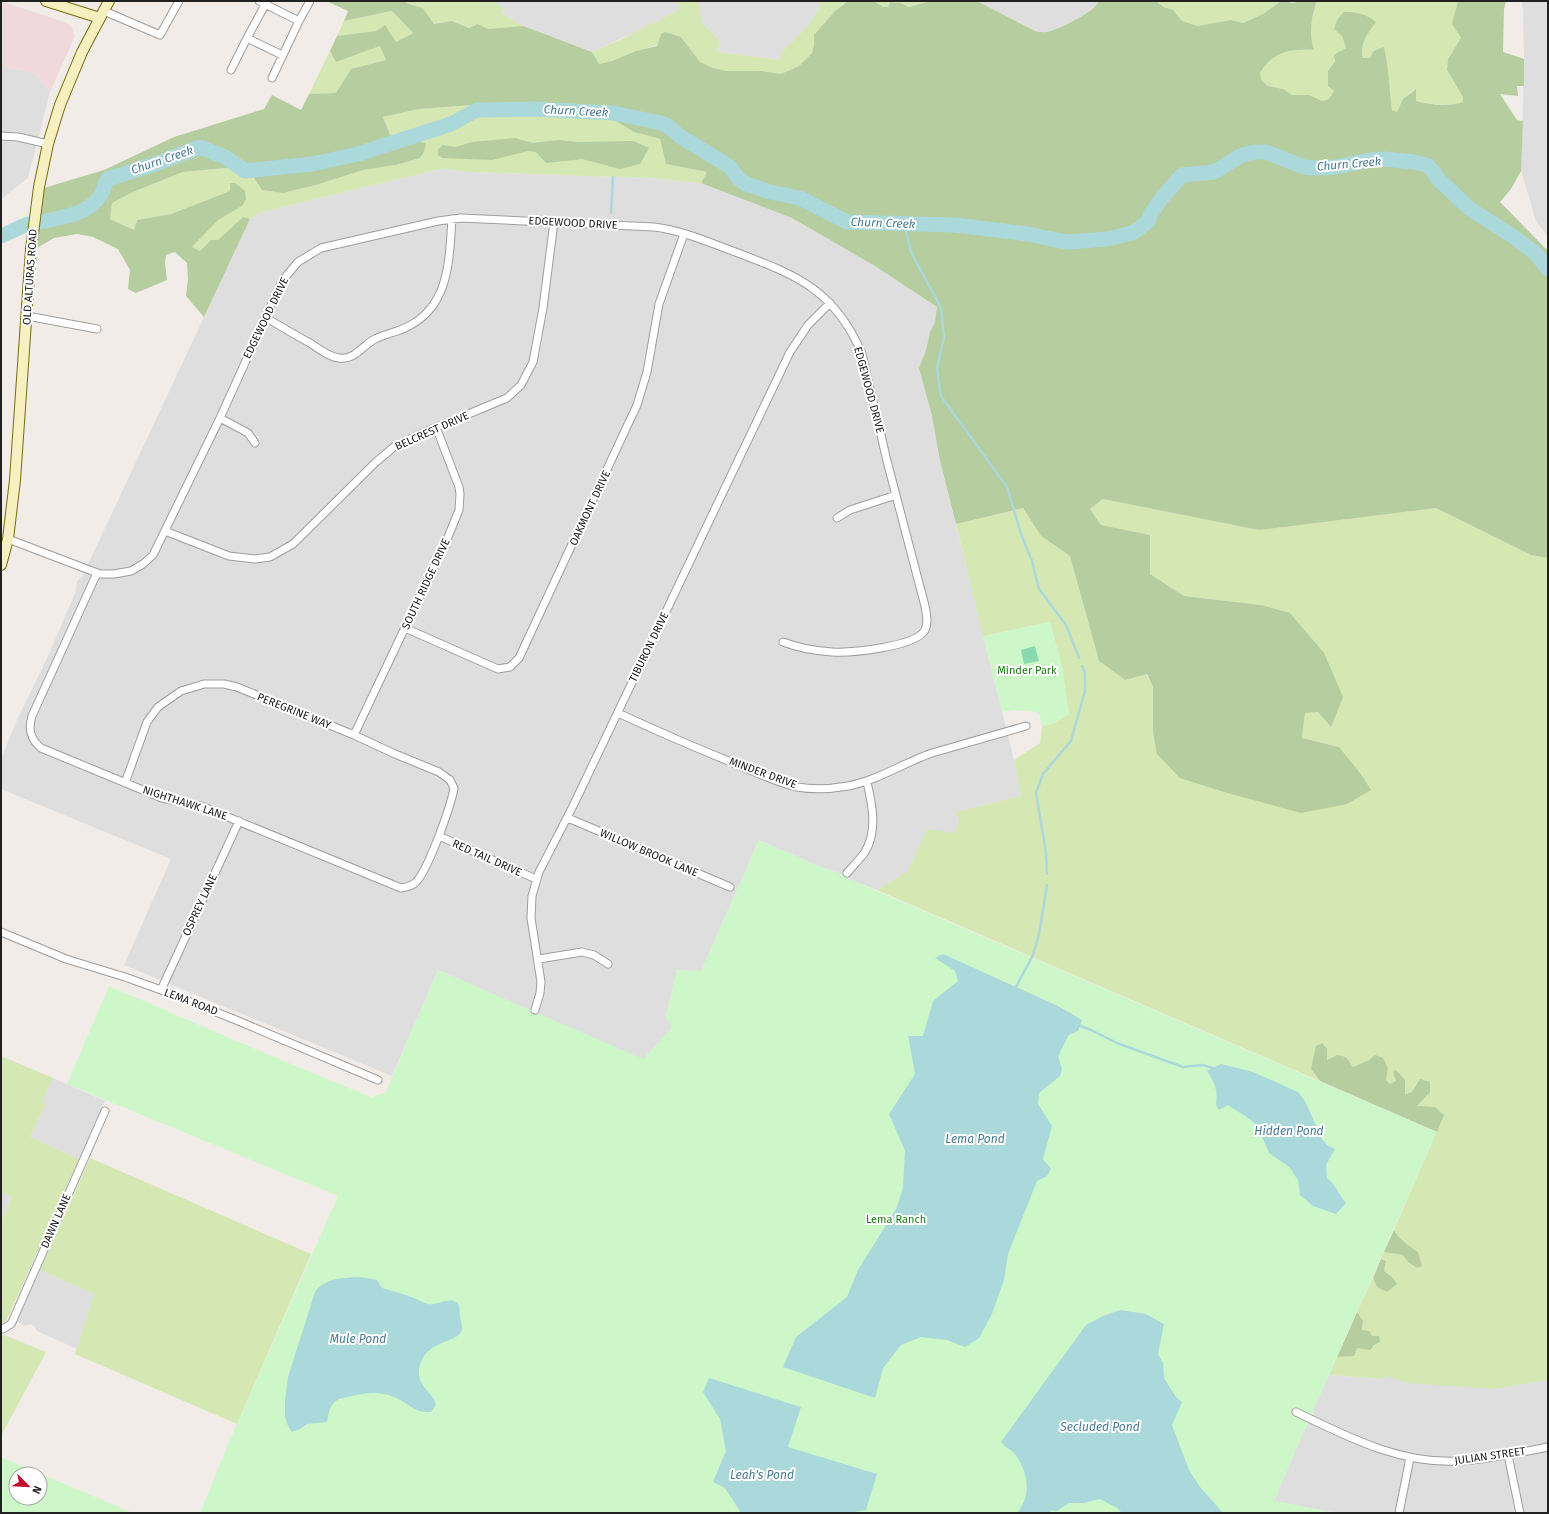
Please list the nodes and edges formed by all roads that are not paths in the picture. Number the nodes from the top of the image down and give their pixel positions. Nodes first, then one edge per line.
1 (46, 1) edge
2 (109, 1) edge
3 (179, 1) edge
4 (259, 1) edge
5 (310, 1) edge
6 (265, 5) junction
7 (102, 14) junction
8 (299, 21) junction
9 (247, 38) junction
10 (282, 56) junction
11 (231, 70) dead end
12 (272, 78) dead end
13 (1, 136) edge
14 (48, 144) junction
15 (452, 219) junction
16 (554, 222) junction
17 (684, 234) junction
18 (830, 303) junction
19 (27, 316) junction
20 (265, 318) junction
21 (97, 329) dead end
22 (220, 418) junction
23 (436, 427) junction
24 (255, 443) dead end
25 (896, 495) junction
26 (837, 518) dead end
27 (165, 531) junction
28 (8, 539) junction
29 (1, 565) edge
30 (97, 573) junction
31 (405, 628) junction
32 (783, 642) dead end
33 (618, 713) junction
34 (1026, 726) dead end
35 (354, 735) junction
36 (867, 782) junction
37 (126, 783) junction
38 (568, 818) junction
39 (239, 821) junction
40 (439, 836) junction
41 (847, 873) dead end
42 (536, 879) junction
43 (730, 887) dead end
44 (1, 932) edge
45 (539, 959) junction
46 (608, 964) dead end
47 (161, 990) junction
48 (535, 1010) dead end
49 (378, 1080) dead end
50 (105, 1111) dead end
51 (2, 1328) edge
52 (1296, 1412) dead end
53 (1548, 1447) edge
54 (1508, 1455) junction
55 (1410, 1458) junction
56 (1399, 1513) edge
57 (1520, 1513) edge

1 - 7 main road
2 - 7 main road, OLD ALTURAS ROAD
3 - 7 street
4 - 6 street
5 - 8 street
6 - 8 street
6 - 9 street
7 - 14 main road, OLD ALTURAS ROAD
8 - 10 street
9 - 10 street
9 - 11 street
10 - 12 street
13 - 14 street
14 - 19 main road, OLD ALTURAS ROAD
15 - 16 street, EDGEWOOD DRIVE
15 - 20 street, EDGEWOOD DRIVE
15 - 20 street
16 - 17 street, EDGEWOOD DRIVE
16 - 23 street, BELCREST DRIVE
17 - 18 street, EDGEWOOD DRIVE
17 - 31 street, OAKMONT DRIVE
18 - 25 street, EDGEWOOD DRIVE
18 - 33 street, TIBURON DRIVE
19 - 21 street
19 - 28 main road, OLD ALTURAS ROAD
20 - 22 street, EDGEWOOD DRIVE
22 - 24 street
22 - 27 street, EDGEWOOD DRIVE
23 - 27 street, BELCREST DRIVE
23 - 31 street, SOUTH RIDGE DRIVE
25 - 26 street
25 - 32 street, EDGEWOOD DRIVE
27 - 30 street, EDGEWOOD DRIVE
28 - 29 main road, OLD ALTURAS ROAD
28 - 30 street, EDGEWOOD DRIVE
30 - 37 street, NIGHTHAWK LANE
31 - 35 street, SOUTH RIDGE DRIVE
33 - 36 street, MINDER DRIVE
33 - 38 street, TIBURON DRIVE
34 - 36 street, MINDER DRIVE
35 - 37 street, PEREGRINE WAY
35 - 40 street, PEREGRINE WAY
36 - 41 street
37 - 39 street, NIGHTHAWK LANE
38 - 42 street, TIBURON DRIVE
38 - 43 street, WILLOW BROOK LANE
39 - 40 street, NIGHTHAWK LANE
39 - 47 street, OSPREY LANE
40 - 42 street, RED TAIL DRIVE
42 - 45 street, TIBURON DRIVE
44 - 47 street, LEMA ROAD
45 - 46 street
45 - 48 street, TIBURON DRIVE
47 - 49 street, LEMA ROAD
50 - 51 street, DAWN LANE
52 - 55 street, JULIAN STREET
53 - 54 street, JULIAN STREET
54 - 55 street, JULIAN STREET
54 - 57 street
55 - 56 street

